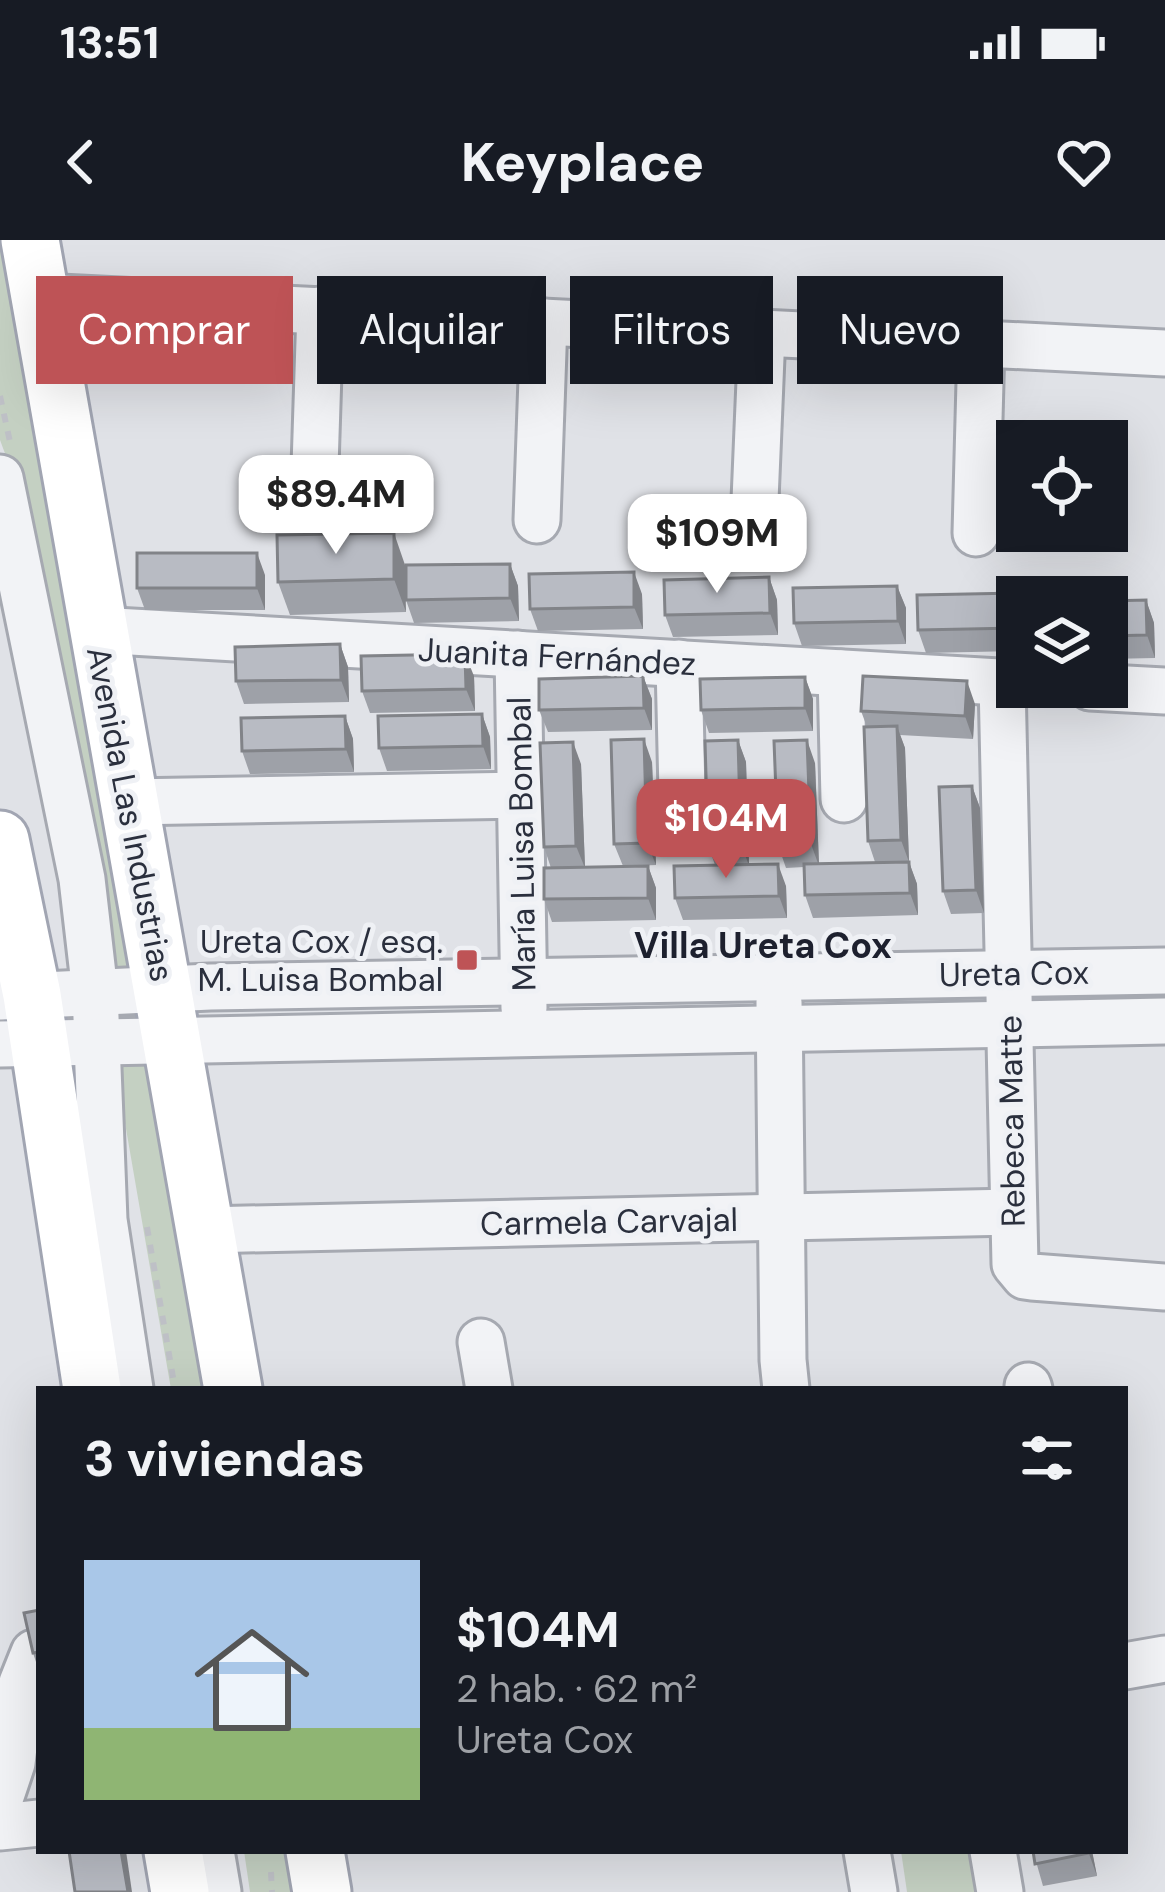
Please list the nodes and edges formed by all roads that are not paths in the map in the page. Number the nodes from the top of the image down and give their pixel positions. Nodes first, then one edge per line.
1 (30, 240) edge
2 (36, 276) edge
3 (1003, 345) edge
4 (1165, 353) edge
5 (55, 384) edge
6 (318, 384) edge
7 (542, 384) edge
8 (760, 384) edge
9 (980, 384) edge
10 (0, 478) edge
11 (314, 498) dead end
12 (537, 520) dead end
13 (754, 524) dead end
14 (976, 533) dead end
15 (0, 543) edge
16 (97, 630) junction
17 (518, 654) junction
18 (679, 663) junction
19 (842, 673) junction
20 (996, 681) edge
21 (1128, 690) edge
22 (1165, 692) edge
23 (1010, 708) edge
24 (682, 793) dead end
25 (520, 795) junction
26 (844, 800) dead end
27 (129, 802) junction
28 (0, 840) edge
29 (1165, 971) edge
30 (1009, 973) junction
31 (779, 976) junction
32 (524, 981) junction
33 (168, 1013) junction
34 (53, 1019) edge
35 (1165, 1021) edge
36 (1010, 1024) junction
37 (780, 1029) junction
38 (525, 1035) junction
39 (1013, 1212) junction
40 (782, 1217) junction
41 (205, 1230) junction
42 (1165, 1287) edge
43 (481, 1342) dead end
44 (92, 1386) edge
45 (115, 1386) edge
46 (130, 1386) edge
47 (232, 1386) edge
48 (488, 1386) edge
49 (786, 1386) edge
50 (34, 1653) edge
51 (1165, 1659) edge
52 (1128, 1665) edge
53 (27, 1732) edge
54 (0, 1799) edge
55 (36, 1823) edge
56 (0, 1827) edge
57 (174, 1854) edge
58 (212, 1854) edge
59 (230, 1854) edge
60 (316, 1854) edge
61 (868, 1854) edge
62 (994, 1854) edge
63 (181, 1892) edge
64 (218, 1892) edge
65 (236, 1892) edge
66 (322, 1892) edge
67 (874, 1892) edge
68 (1000, 1892) edge

1 - 2 main road, Avenida Las Industrias
3 - 4 street
5 - 16 main road, Avenida Las Industrias
6 - 11 street
7 - 12 street
8 - 13 street
9 - 14 street
10 - 34 street
15 - 34 street
16 - 17 street, Juanita Fernández
16 - 27 main road, Avenida Las Industrias
17 - 18 street, Juanita Fernández
17 - 25 street, María Luisa Bombal
18 - 19 street, Juanita Fernández
18 - 24 street
19 - 20 street, Juanita Fernández
19 - 26 street
21 - 22 street
23 - 30 street, Rebeca Matte
25 - 27 street
25 - 32 street, María Luisa Bombal
27 - 33 main road, Avenida Las Industrias
28 - 34 main road
29 - 30 street, Ureta Cox
30 - 31 street, Ureta Cox
30 - 36 street, Rebeca Matte
31 - 32 street, Ureta Cox
31 - 37 street
32 - 33 street, Ureta Cox
32 - 38 street, María Luisa Bombal
33 - 34 street, Ureta Cox
33 - 38 street, Ureta Cox
33 - 41 main road, Avenida Las Industrias
34 - 44 main road
34 - 45 street
34 - 46 street
35 - 36 street, Ureta Cox
36 - 37 street, Ureta Cox
36 - 39 street, Rebeca Matte
37 - 38 street, Ureta Cox
37 - 40 street
39 - 40 street, Carmela Carvajal
39 - 42 street, Rebeca Matte
40 - 41 street, Carmela Carvajal
40 - 49 street
41 - 47 main road, Avenida Las Industrias
43 - 48 street
50 - 53 street
51 - 52 street
53 - 54 street
55 - 56 street
57 - 63 main road
58 - 64 street
59 - 65 street
60 - 66 main road
61 - 67 street
62 - 68 street

